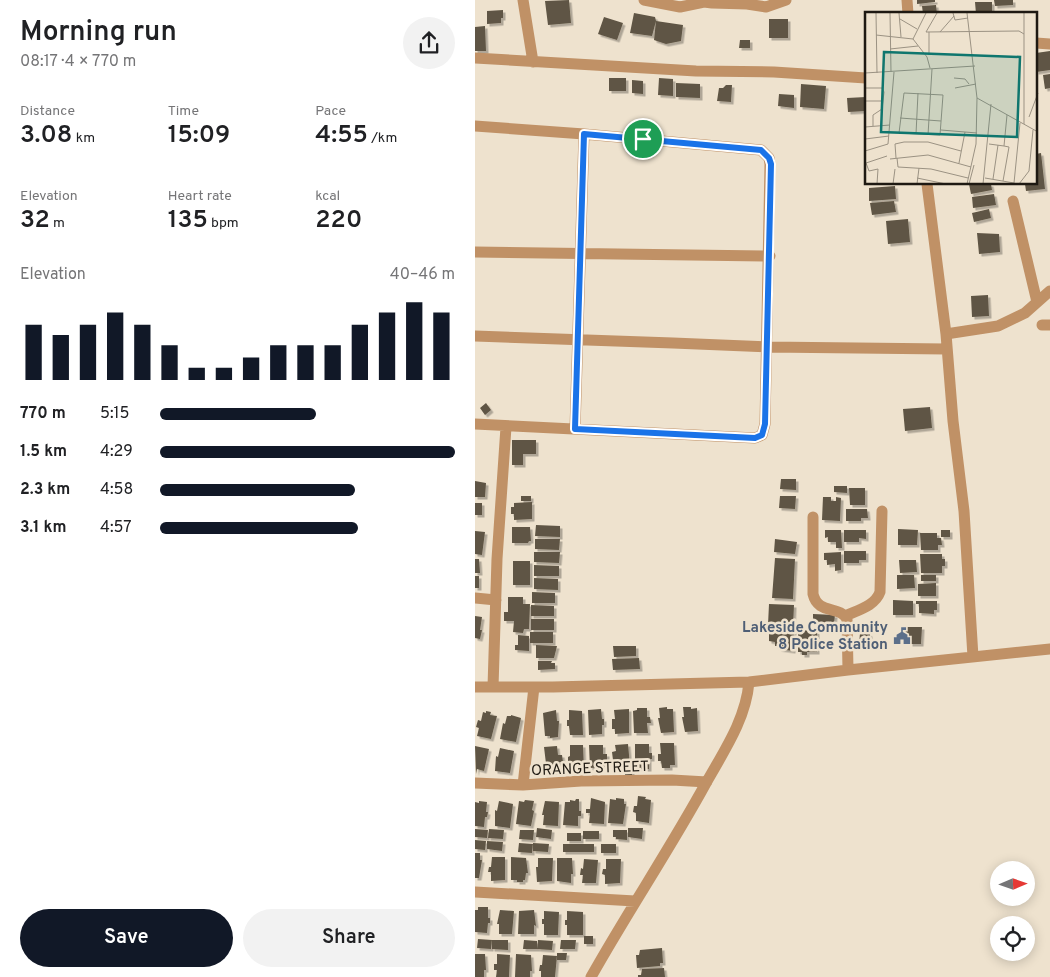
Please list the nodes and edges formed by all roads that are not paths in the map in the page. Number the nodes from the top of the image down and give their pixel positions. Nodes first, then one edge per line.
1 (523, 0) edge
2 (644, 0) edge
3 (787, 0) edge
4 (704, 1) edge
5 (1037, 43) edge
6 (1050, 44) edge
7 (475, 58) edge
8 (533, 62) junction
9 (865, 78) edge
10 (475, 126) edge
11 (584, 134) junction
12 (927, 185) edge
13 (1013, 202) dead end
14 (475, 252) edge
15 (580, 252) junction
16 (769, 256) junction
17 (1050, 291) edge
18 (1037, 302) junction
19 (946, 334) junction
20 (475, 336) edge
21 (578, 339) junction
22 (767, 347) junction
23 (946, 349) junction
24 (475, 424) edge
25 (506, 427) junction
26 (575, 429) junction
27 (882, 511) dead end
28 (813, 517) dead end
29 (475, 598) edge
30 (496, 600) junction
31 (845, 616) junction
32 (1050, 649) edge
33 (973, 657) junction
34 (848, 670) junction
35 (749, 682) junction
36 (475, 687) edge
37 (493, 687) junction
38 (534, 687) junction
39 (475, 782) edge
40 (707, 782) junction
41 (523, 785) junction
42 (475, 892) edge
43 (635, 901) junction
44 (591, 977) edge

1 - 8 street
2 - 4 street
3 - 4 street
5 - 6 street
7 - 8 street
8 - 9 street
10 - 11 street
11 - 15 street
11 - 16 street
12 - 19 street
13 - 18 street
14 - 15 street
15 - 16 street
15 - 21 street
16 - 22 street
17 - 18 street
18 - 19 street
19 - 23 street
20 - 21 street
21 - 22 street
21 - 26 street
22 - 23 street
22 - 26 street
23 - 33 street
24 - 25 street
25 - 26 street
25 - 30 street
27 - 31 street
28 - 31 street
29 - 30 street
30 - 37 street
31 - 34 street
32 - 33 street
33 - 34 street
34 - 35 street
35 - 38 street
35 - 40 street
36 - 37 street
37 - 38 street
38 - 41 street
39 - 41 street, ORANGE STREET
40 - 41 street, ORANGE STREET
40 - 43 street
42 - 43 street
43 - 44 street

